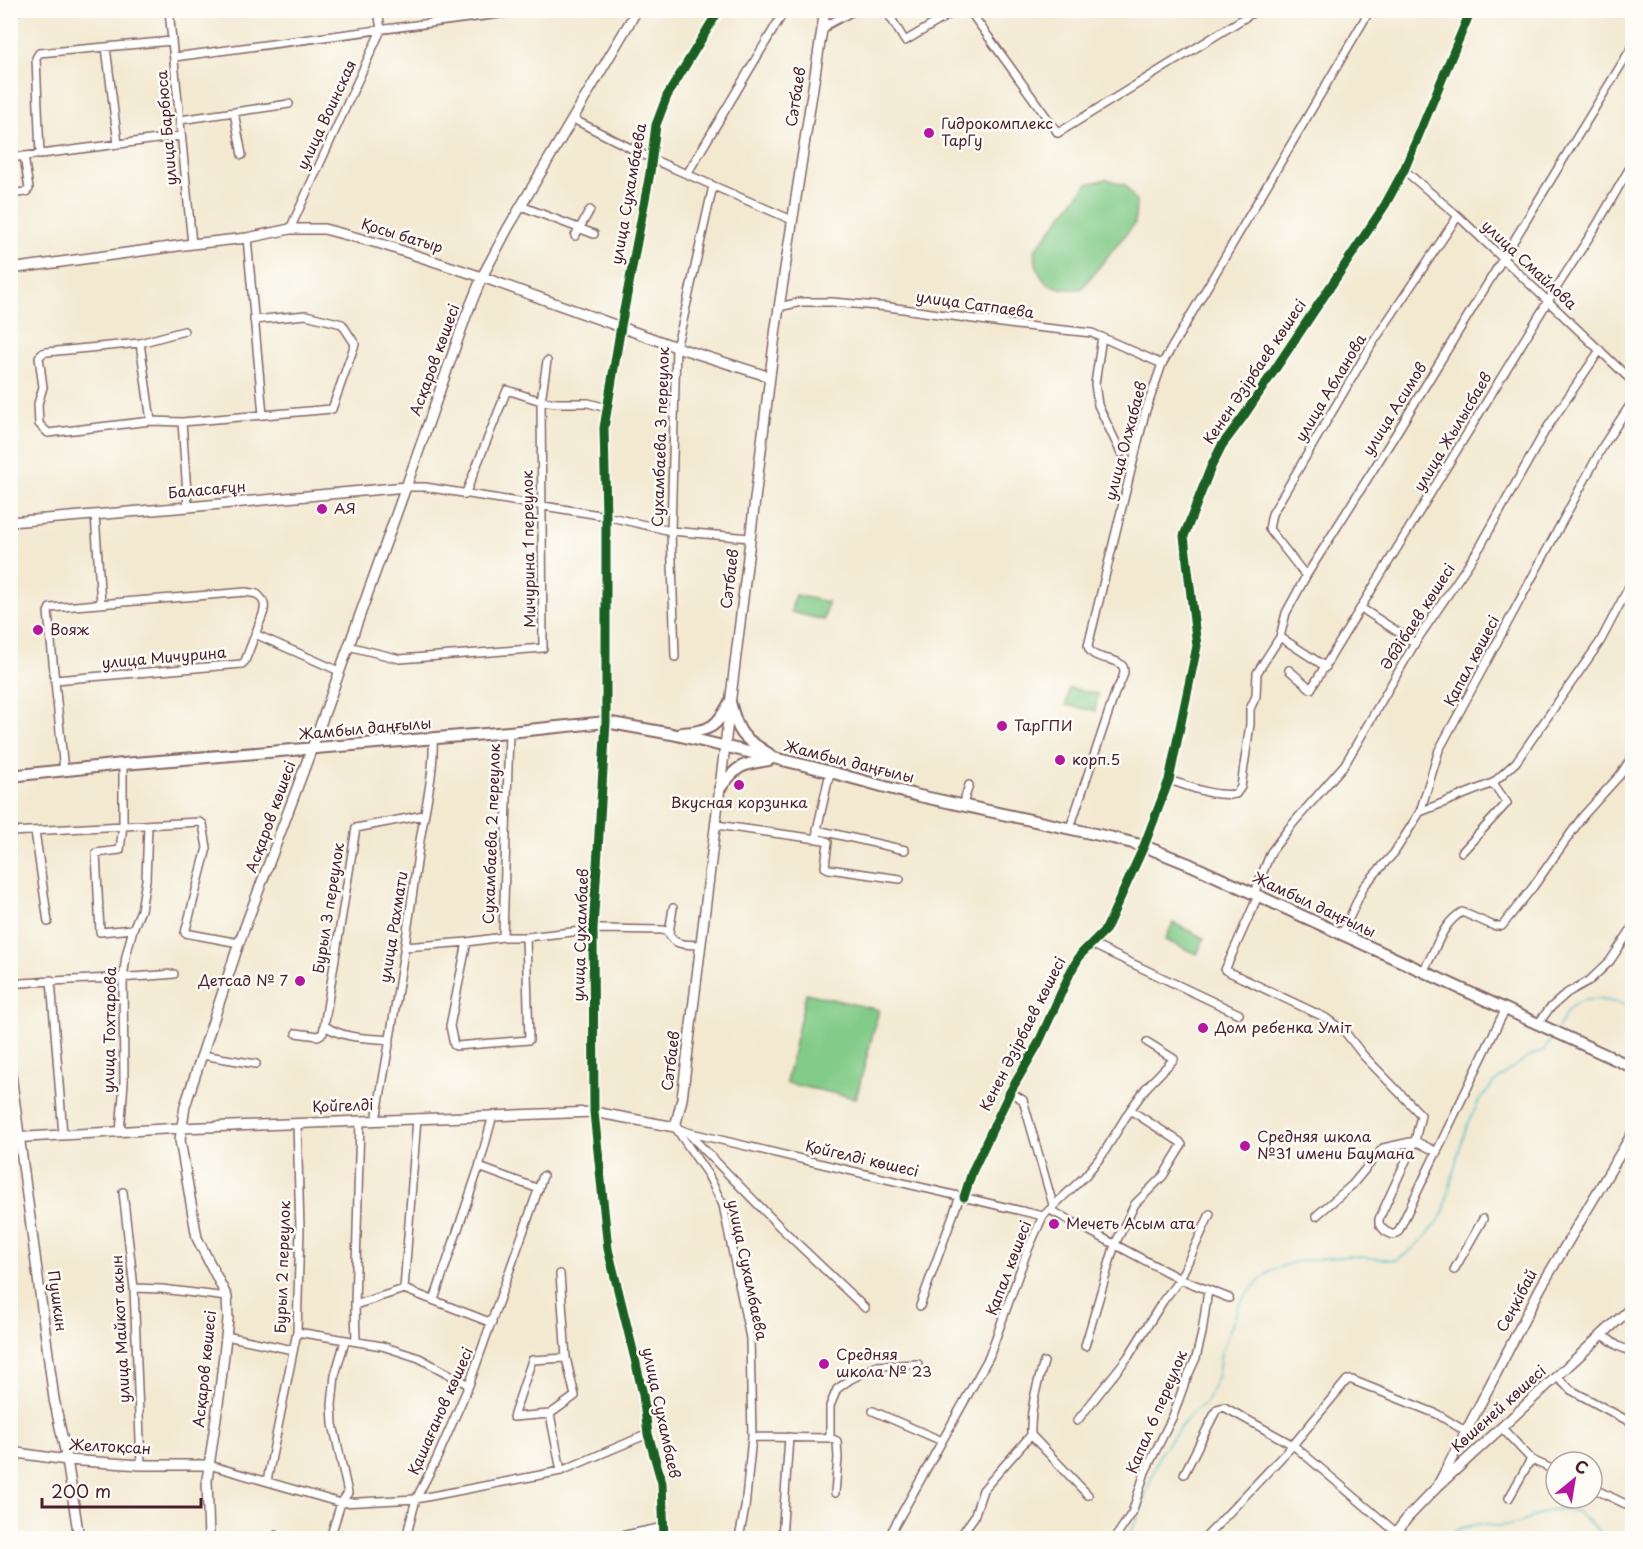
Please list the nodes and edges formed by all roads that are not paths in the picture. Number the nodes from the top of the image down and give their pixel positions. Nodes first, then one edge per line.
1 (19, 10) edge
2 (169, 10) edge
3 (378, 10) edge
4 (529, 10) edge
5 (637, 10) edge
6 (719, 10) edge
7 (785, 10) edge
8 (825, 10) edge
9 (855, 10) edge
10 (886, 10) edge
11 (957, 10) edge
12 (969, 10) edge
13 (1253, 10) edge
14 (1370, 10) edge
15 (1472, 10) edge
16 (10, 11) edge
17 (381, 30) junction
18 (820, 35) junction
19 (172, 40) junction
20 (1632, 46) edge
21 (106, 47) junction
22 (174, 57) junction
23 (289, 104) dead end
24 (234, 112) junction
25 (573, 119) junction
26 (180, 120) junction
27 (181, 136) junction
28 (118, 144) junction
29 (40, 154) junction
30 (242, 155) dead end
31 (24, 156) junction
32 (10, 158) edge
33 (651, 159) junction
34 (1632, 164) edge
35 (1404, 170) junction
36 (687, 174) junction
37 (713, 186) junction
38 (16, 193) dead end
39 (521, 207) junction
40 (590, 210) dead end
41 (1458, 216) junction
42 (792, 220) junction
43 (290, 229) junction
44 (579, 229) junction
45 (594, 234) dead end
46 (575, 236) dead end
47 (247, 238) junction
48 (192, 244) junction
49 (1503, 259) junction
50 (10, 269) edge
51 (482, 277) junction
52 (1548, 301) junction
53 (778, 307) junction
54 (254, 320) junction
55 (621, 326) junction
56 (184, 332) dead end
57 (1102, 337) junction
58 (140, 343) junction
59 (676, 347) junction
60 (1600, 350) junction
61 (547, 361) dead end
62 (1162, 364) junction
63 (770, 377) junction
64 (1632, 381) edge
65 (541, 401) junction
66 (1632, 402) edge
67 (607, 408) junction
68 (263, 415) junction
69 (151, 421) junction
70 (182, 422) junction
71 (1121, 453) dead end
72 (406, 487) junction
73 (465, 495) junction
74 (188, 507) junction
75 (542, 507) junction
76 (95, 515) junction
77 (606, 516) junction
78 (10, 522) edge
79 (671, 531) junction
80 (750, 538) junction
81 (1306, 576) junction
82 (1632, 581) edge
83 (101, 604) junction
84 (1361, 608) junction
85 (255, 634) junction
86 (1280, 637) junction
87 (1415, 643) junction
88 (348, 646) junction
89 (675, 657) dead end
90 (1326, 667) junction
91 (1289, 670) dead end
92 (339, 671) junction
93 (55, 680) junction
94 (730, 702) junction
95 (606, 722) junction
96 (509, 732) junction
97 (672, 734) junction
98 (433, 738) junction
99 (724, 747) junction
100 (312, 748) junction
101 (1632, 757) edge
102 (776, 759) junction
103 (123, 764) junction
104 (64, 771) junction
105 (830, 772) junction
106 (10, 776) edge
107 (1169, 780) junction
108 (1493, 783) junction
109 (969, 785) dead end
110 (720, 788) junction
111 (963, 804) junction
112 (1420, 812) junction
113 (424, 815) junction
114 (123, 825) junction
115 (148, 825) junction
116 (716, 825) junction
117 (1070, 828) junction
118 (817, 830) junction
119 (35, 831) junction
120 (10, 832) edge
121 (817, 839) junction
122 (1144, 846) junction
123 (905, 850) dead end
124 (1462, 852) dead end
125 (900, 879) dead end
126 (1256, 895) junction
127 (673, 908) dead end
128 (48, 922) dead end
129 (1632, 928) edge
130 (133, 929) junction
131 (593, 929) junction
132 (669, 933) junction
133 (1342, 934) junction
134 (503, 937) junction
135 (526, 937) junction
136 (467, 942) junction
137 (239, 943) junction
138 (1091, 944) junction
139 (701, 945) junction
140 (405, 947) junction
141 (1423, 971) junction
142 (174, 974) dead end
143 (123, 979) junction
144 (51, 980) junction
145 (10, 984) edge
146 (1506, 1009) junction
147 (1239, 1014) dead end
148 (1539, 1024) junction
149 (324, 1025) junction
150 (296, 1033) dead end
151 (390, 1041) junction
152 (1147, 1042) dead end
153 (202, 1055) junction
154 (256, 1064) dead end
155 (1632, 1066) edge
156 (10, 1067) edge
157 (1010, 1092) junction
158 (1130, 1110) junction
159 (594, 1112) junction
160 (493, 1115) junction
161 (417, 1118) junction
162 (376, 1120) junction
163 (360, 1121) junction
164 (297, 1123) junction
165 (675, 1127) junction
166 (181, 1128) junction
167 (120, 1131) junction
168 (687, 1132) junction
169 (1632, 1134) edge
170 (63, 1135) junction
171 (15, 1138) edge
172 (1414, 1141) junction
173 (1437, 1152) junction
174 (478, 1167) junction
175 (543, 1176) dead end
176 (538, 1189) junction
177 (123, 1192) dead end
178 (962, 1197) junction
179 (1051, 1207) junction
180 (1210, 1214) dead end
181 (1043, 1216) junction
182 (1316, 1216) dead end
183 (1484, 1219) dead end
184 (1116, 1244) junction
185 (1454, 1270) dead end
186 (560, 1274) dead end
187 (1180, 1279) junction
188 (134, 1288) junction
189 (404, 1289) junction
190 (1208, 1290) junction
191 (227, 1297) junction
192 (1229, 1298) dead end
193 (434, 1300) junction
194 (355, 1305) junction
195 (920, 1306) dead end
196 (1632, 1307) edge
197 (865, 1308) dead end
198 (492, 1323) junction
199 (297, 1332) junction
200 (1603, 1335) junction
201 (226, 1336) junction
202 (345, 1341) junction
203 (356, 1341) junction
204 (1084, 1346) dead end
205 (293, 1350) junction
206 (1632, 1352) edge
207 (566, 1359) junction
208 (1044, 1362) dead end
209 (918, 1364) dead end
210 (1557, 1377) junction
211 (469, 1385) junction
212 (873, 1411) dead end
213 (550, 1414) junction
214 (1077, 1421) dead end
215 (1632, 1424) edge
216 (1501, 1427) junction
217 (1465, 1431) junction
218 (648, 1434) junction
219 (1031, 1435) junction
220 (752, 1437) junction
221 (789, 1437) junction
222 (830, 1438) junction
223 (942, 1441) junction
224 (1293, 1445) junction
225 (10, 1452) edge
226 (1531, 1459) junction
227 (67, 1461) junction
228 (141, 1465) junction
229 (209, 1465) junction
230 (1544, 1466) edge
231 (561, 1471) junction
232 (1184, 1474) dead end
233 (267, 1481) junction
234 (1437, 1487) junction
235 (835, 1493) dead end
236 (1604, 1494) edge
237 (1088, 1495) dead end
238 (1509, 1498) dead end
239 (416, 1499) junction
240 (341, 1503) junction
241 (1632, 1507) edge
242 (664, 1527) junction
243 (1395, 1536) edge
244 (79, 1539) edge
245 (209, 1539) edge
246 (330, 1539) edge
247 (406, 1539) edge
248 (611, 1539) edge
249 (664, 1539) edge
250 (739, 1539) edge
251 (782, 1539) edge
252 (888, 1539) edge
253 (959, 1539) edge
254 (1115, 1539) edge
255 (1205, 1539) edge

1 - 16 street
2 - 19 street, улица Барбюса
3 - 17 street
4 - 17 street
5 - 25 street, Асқаров көшесі
6 - 33 street, улица Сухамбаева
7 - 36 street
8 - 18 street, Сәтбаев
9 - 18 street
10 - 11 street
12 - 13 street
14 - 62 street, улица Олжабаев
15 - 35 street, Кенен Әзірбаев көшесі
17 - 22 street
17 - 43 street, улица Воинская
18 - 42 street, Сәтбаев
19 - 21 street
19 - 22 street, улица Барбюса
20 - 49 street, улица Асимов
21 - 28 street
21 - 29 street
22 - 26 street, улица Барбюса
23 - 24 street
24 - 26 street
24 - 30 street
25 - 33 street
25 - 39 street, Асқаров көшесі
26 - 27 street, улица Барбюса
27 - 28 street
27 - 48 street, улица Барбюса
28 - 29 street
29 - 31 street
31 - 32 street
31 - 38 street
33 - 36 street
33 - 55 street, улица Сухамбаева
34 - 52 street, улица Жылысбаев
35 - 41 street, улица Смайлова
35 - 107 street, Кенен Әзірбаев көшесі
36 - 37 street
37 - 42 street
37 - 59 street, Сухамбаева 3 переулок
39 - 44 street
39 - 51 street, Асқаров көшесі
40 - 44 street
41 - 49 street, улица Смайлова
41 - 81 street, улица Абланова
42 - 53 street, Сәтбаев
43 - 47 street, Қосы батыр
43 - 51 street, Қосы батыр
44 - 45 street
44 - 46 street
47 - 48 street, Қосы батыр
47 - 54 street
48 - 50 street, Қосы батыр
49 - 52 street, улица Смайлова
49 - 81 street, улица Асимов
51 - 55 street, Қосы батыр
51 - 72 street, Асқаров көшесі
52 - 60 street, улица Смайлова
52 - 84 street, улица Жылысбаев
53 - 57 street, улица Сатпаева
53 - 63 street, Сәтбаев
54 - 68 street
54 - 68 street
55 - 59 street, Қосы батыр
55 - 67 street, улица Сухамбаев
56 - 58 street
57 - 62 street, улица Сатпаева
57 - 71 street
58 - 69 street
58 - 69 street
59 - 63 street, Қосы батыр
59 - 79 street, Сухамбаева 3 переулок
60 - 64 street, улица Смайлова
60 - 87 street, Әбдібаев көшесі
61 - 65 street, Мичурина 1 переулок
62 - 117 street, улица Олжабаев
63 - 80 street, Сәтбаев
65 - 67 street
65 - 73 street
65 - 75 street, Мичурина 1 переулок
66 - 112 street, Қапал көшесі
67 - 77 street, улица Сухамбаев
68 - 70 street
69 - 70 street
70 - 74 street
72 - 73 street
72 - 74 street, Баласағұн
72 - 88 street, Асқаров көшесі
73 - 75 street
74 - 76 street, Баласағұн
75 - 77 street
75 - 88 street, Мичурина 1 переулок
76 - 78 street, Баласағұн
76 - 83 street
77 - 79 street
77 - 95 street, улица Сухамбаев
79 - 80 street
79 - 89 street, Сухамбаева 3 переулок
80 - 94 street, Сәтбаев
81 - 86 street, улица Асимов
82 - 108 street
83 - 85 street, улица Мичурина
83 - 93 street, улица Мичурина
84 - 87 street
84 - 90 street, улица Жылысбаев
85 - 92 street
85 - 93 street, улица Мичурина
86 - 90 street
86 - 107 street, улица Асимов
87 - 126 street, Әбдібаев көшесі
88 - 92 street, Асқаров көшесі
90 - 91 street, улица Жылысбаев
92 - 100 street, Асқаров көшесі
93 - 104 street, улица Мичурина
94 - 97 main road
94 - 99 street, Сәтбаев
94 - 102 main road
95 - 96 main road, Жамбыл даңғылы
95 - 97 main road, Жамбыл даңғылы
95 - 131 street, улица Сухамбаев
96 - 98 main road, Жамбыл даңғылы
96 - 134 street, Сухамбаева 2 переулок
97 - 99 main road, Жамбыл даңғылы
98 - 100 main road, Жамбыл даңғылы
98 - 113 street, улица Рахмати
99 - 102 main road, Жамбыл даңғылы
99 - 110 street, Сәтбаев
100 - 103 main road, Жамбыл даңғылы
100 - 137 street, Асқаров көшесі
101 - 141 street
102 - 105 main road, Жамбыл даңғылы
102 - 110 main road
103 - 104 main road, Жамбыл даңғылы
103 - 114 street
104 - 106 main road, Жамбыл даңғылы
105 - 111 main road, Жамбыл даңғылы
105 - 118 street
107 - 122 street, Кенен Әзірбаев көшесі
108 - 112 street
108 - 124 street
109 - 111 street
110 - 116 street, Сәтбаев
111 - 117 main road, Жамбыл даңғылы
112 - 133 street, Қапал көшесі
113 - 140 street, улица Рахмати
113 - 149 street, Бурыл 3 переулок
114 - 115 street
114 - 119 street
114 - 130 street
115 - 130 street, улица Тохтарова
115 - 137 street
116 - 121 street
116 - 139 street, Сәтбаев
117 - 122 main road, Жамбыл даңғылы
118 - 121 street
118 - 123 street
119 - 120 street
119 - 128 street
121 - 125 street
122 - 126 main road, Жамбыл даңғылы
122 - 138 street, Кенен Әзірбаев көшесі
126 - 133 main road, Жамбыл даңғылы
126 - 172 street, Әбдібаев көшесі
127 - 132 street
129 - 148 street
130 - 143 street, улица Тохтарова
131 - 132 street
131 - 135 street
131 - 159 street, улица Сухамбаев
132 - 139 street
133 - 141 main road, Жамбыл даңғылы
134 - 135 street
134 - 136 street
135 - 136 street, Сухамбаева 2 переулок
136 - 140 street
137 - 153 street, Асқаров көшесі
138 - 147 street
138 - 157 street, Кенен Әзірбаев көшесі
139 - 165 street, Сәтбаев
140 - 151 street, улица Рахмати
141 - 146 main road, Жамбыл даңғылы
142 - 143 street
143 - 144 street
143 - 167 street, улица Тохтарова
144 - 145 street
144 - 170 street
146 - 148 main road, Жамбыл даңғылы
146 - 173 street
148 - 155 main road, Жамбыл даңғылы
149 - 150 street
149 - 151 street
151 - 162 street, улица Рахмати
152 - 158 street, Қапал көшесі
153 - 154 street
153 - 166 street, Асқаров көшесі
156 - 171 street, Пушкин
157 - 178 street, Кенен Әзірбаев көшесі
157 - 179 street
158 - 179 street, Қапал көшесі
158 - 184 street
159 - 160 street, Қойгелді
159 - 165 street, Қойгелді
159 - 218 street, улица Сухамбаев
160 - 161 street, Қойгелді
160 - 174 street
161 - 162 street, Қойгелді
161 - 189 street
162 - 163 street, Қойгелді
163 - 164 street, Қойгелді
163 - 194 street
164 - 166 street, Қойгелді
164 - 199 street, Бурыл 2 переулок
165 - 168 street, Қойгелді көшесі
165 - 220 street, улица Сухамбаева
166 - 167 street, Қойгелді
166 - 191 street, Асқаров көшесі
167 - 170 street, Қойгелді
168 - 178 street, Қойгелді көшесі
168 - 197 street
169 - 217 street, Сеңкібай
170 - 171 street, Қойгелді
171 - 227 street, Пушкин
172 - 173 street
172 - 173 street
172 - 182 street
174 - 176 street
174 - 193 street
175 - 176 street, Қашағанов көшесі
176 - 198 street, Қашағанов көшесі
177 - 188 street, улица Майкот акын
178 - 181 street, Қойгелді көшесі
178 - 195 street, Кенен Әзірбаев көшесі
179 - 181 street, Қапал көшесі
179 - 184 street
180 - 187 street
181 - 223 street, Қапал көшесі
183 - 185 street
184 - 187 street
184 - 204 street
186 - 207 street
187 - 190 street
187 - 214 street
188 - 191 street
188 - 228 street, улица Майкот акын
189 - 193 street
189 - 194 street
190 - 192 street
190 - 254 street, Капал 6 переулок
191 - 201 street, Асқаров көшесі
193 - 198 street
194 - 203 street
196 - 200 street, Көшеней көшесі
198 - 211 street, Қашағанов көшесі
199 - 202 street
199 - 205 street, Бурыл 2 переулок
200 - 206 street
200 - 210 street, Көшеней көшесі
201 - 205 street
201 - 229 street, Асқаров көшесі
202 - 203 street
202 - 240 street
203 - 211 street
205 - 233 street, Бурыл 2 переулок
207 - 213 street
207 - 213 street
208 - 219 street
209 - 222 street
210 - 215 street
210 - 216 street, Көшеней көшесі
211 - 239 street, Қашағанов көшесі
212 - 223 street
213 - 231 street
216 - 226 street
216 - 234 street, Көшеней көшесі
217 - 224 street
217 - 234 street, Сеңкібай
218 - 231 street
218 - 242 street, улица Сухамбаев
219 - 237 street
219 - 253 street
220 - 221 street
220 - 250 street, улица Сухамбаева
221 - 222 street
221 - 251 street
222 - 235 street
223 - 252 street, Қапал көшесі
224 - 232 street
224 - 243 street
224 - 255 street
225 - 227 street, Желтоқсан
226 - 230 street
226 - 238 street
227 - 228 street, Желтоқсан
227 - 244 street, Пушкин
228 - 229 street, Желтоқсан
229 - 233 street
229 - 245 street, Асқаров көшесі
231 - 239 street
233 - 240 street
234 - 243 street, Көшеней көшесі
236 - 241 street
239 - 240 street
239 - 247 street, Қашағанов көшесі
240 - 246 street
242 - 248 street
242 - 249 street, улица Сухамбаев

